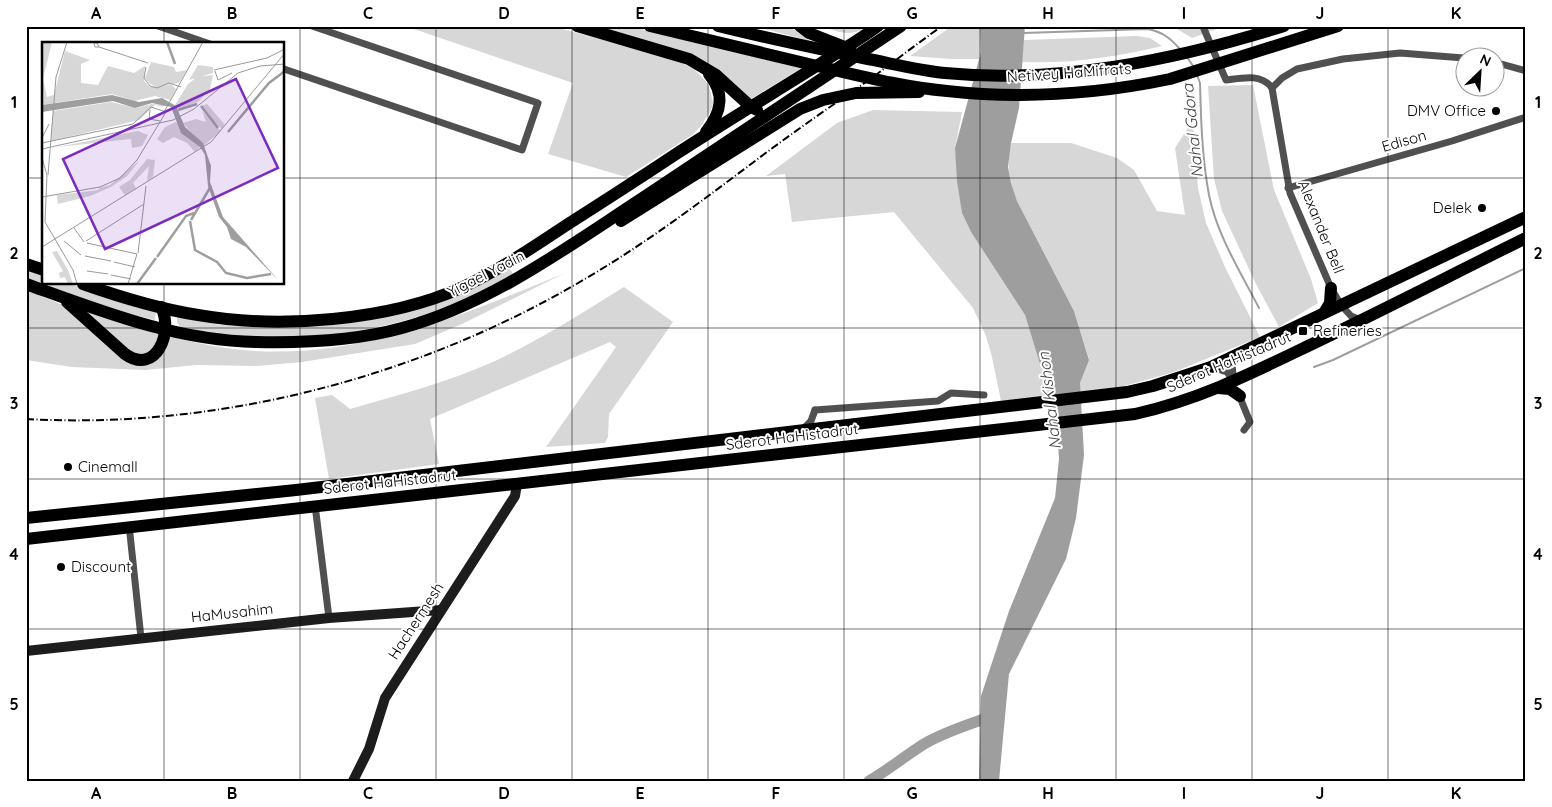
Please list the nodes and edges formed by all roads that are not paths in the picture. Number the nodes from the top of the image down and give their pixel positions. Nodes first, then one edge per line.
1 (158, 26) edge
2 (312, 26) edge
3 (577, 26) edge
4 (650, 26) edge
5 (718, 26) edge
6 (800, 26) edge
7 (901, 26) edge
8 (1205, 26) edge
9 (1282, 26) edge
10 (1338, 26) edge
11 (875, 27) edge
12 (204, 42) edge
13 (1454, 57) edge
14 (880, 62) junction
15 (700, 65) junction
16 (1504, 65) edge
17 (285, 69) edge
18 (1526, 71) edge
19 (1272, 88) junction
20 (946, 91) junction
21 (751, 107) junction
22 (767, 115) junction
23 (1526, 117) edge
24 (704, 136) junction
25 (1288, 188) junction
26 (1526, 216) edge
27 (1526, 238) edge
28 (26, 264) edge
29 (542, 264) junction
30 (42, 269) edge
31 (26, 284) edge
32 (86, 285) edge
33 (1332, 288) junction
34 (52, 293) junction
35 (1346, 303) junction
36 (160, 307) junction
37 (1323, 314) junction
38 (1361, 320) junction
39 (166, 330) junction
40 (1238, 354) junction
41 (1211, 366) junction
42 (1234, 381) junction
43 (1218, 388) junction
44 (984, 395) dead end
45 (1240, 396) junction
46 (815, 410) junction
47 (829, 428) junction
48 (1244, 430) dead end
49 (800, 431) junction
50 (517, 484) junction
51 (316, 513) dead end
52 (26, 518) edge
53 (130, 534) dead end
54 (26, 539) edge
55 (441, 610) junction
56 (329, 618) junction
57 (141, 638) junction
58 (26, 651) edge
59 (352, 781) edge

1 - 12 street
2 - 17 street
3 - 15 highway
4 - 20 highway, Netivey HaMifrats
5 - 14 highway, Netivey HaMifrats
6 - 14 highway
7 - 22 highway, Yigael Yadin
8 - 19 street
9 - 14 highway, Netivey HaMifrats
10 - 20 highway, Netivey HaMifrats
11 - 21 highway, Yigael Yadin
13 - 19 street
15 - 21 highway
15 - 24 highway
16 - 18 street
19 - 25 street, Alexander Bell
20 - 29 highway
21 - 22 highway
21 - 24 highway, Yigael Yadin
22 - 29 highway, Yigael Yadin
23 - 25 street, Edison
24 - 36 highway, Yigael Yadin
25 - 33 street, Alexander Bell
26 - 35 highway, Sderot HaHistadrut
27 - 38 highway, Sderot HaHistadrut
28 - 30 highway
29 - 39 highway, Yigael Yadin
31 - 34 highway, Yigael Yadin
32 - 36 highway, Yigael Yadin
33 - 35 street, Alexander Bell
33 - 35 street, Alexander Bell
33 - 37 highway
34 - 39 highway, Yigael Yadin
34 - 39 highway
35 - 37 highway, Sderot HaHistadrut
35 - 38 street, Alexander Bell
36 - 39 highway
37 - 40 highway, Sderot HaHistadrut
38 - 42 highway, Sderot HaHistadrut
40 - 41 highway, Sderot HaHistadrut
40 - 42 street
41 - 42 street
41 - 47 highway, Sderot HaHistadrut
42 - 43 highway, Sderot HaHistadrut
42 - 45 street
43 - 45 highway
43 - 50 highway, Sderot HaHistadrut
44 - 46 street
45 - 48 street
46 - 47 street
46 - 49 street
47 - 49 highway, Sderot HaHistadrut
49 - 52 highway, Sderot HaHistadrut
50 - 54 highway, Sderot HaHistadrut
50 - 55 street, Hachermesh
51 - 56 street
53 - 57 street
55 - 56 street, HaMusahim
55 - 59 street, Hachermesh
56 - 57 street, HaMusahim
57 - 58 street, HaMusahim

